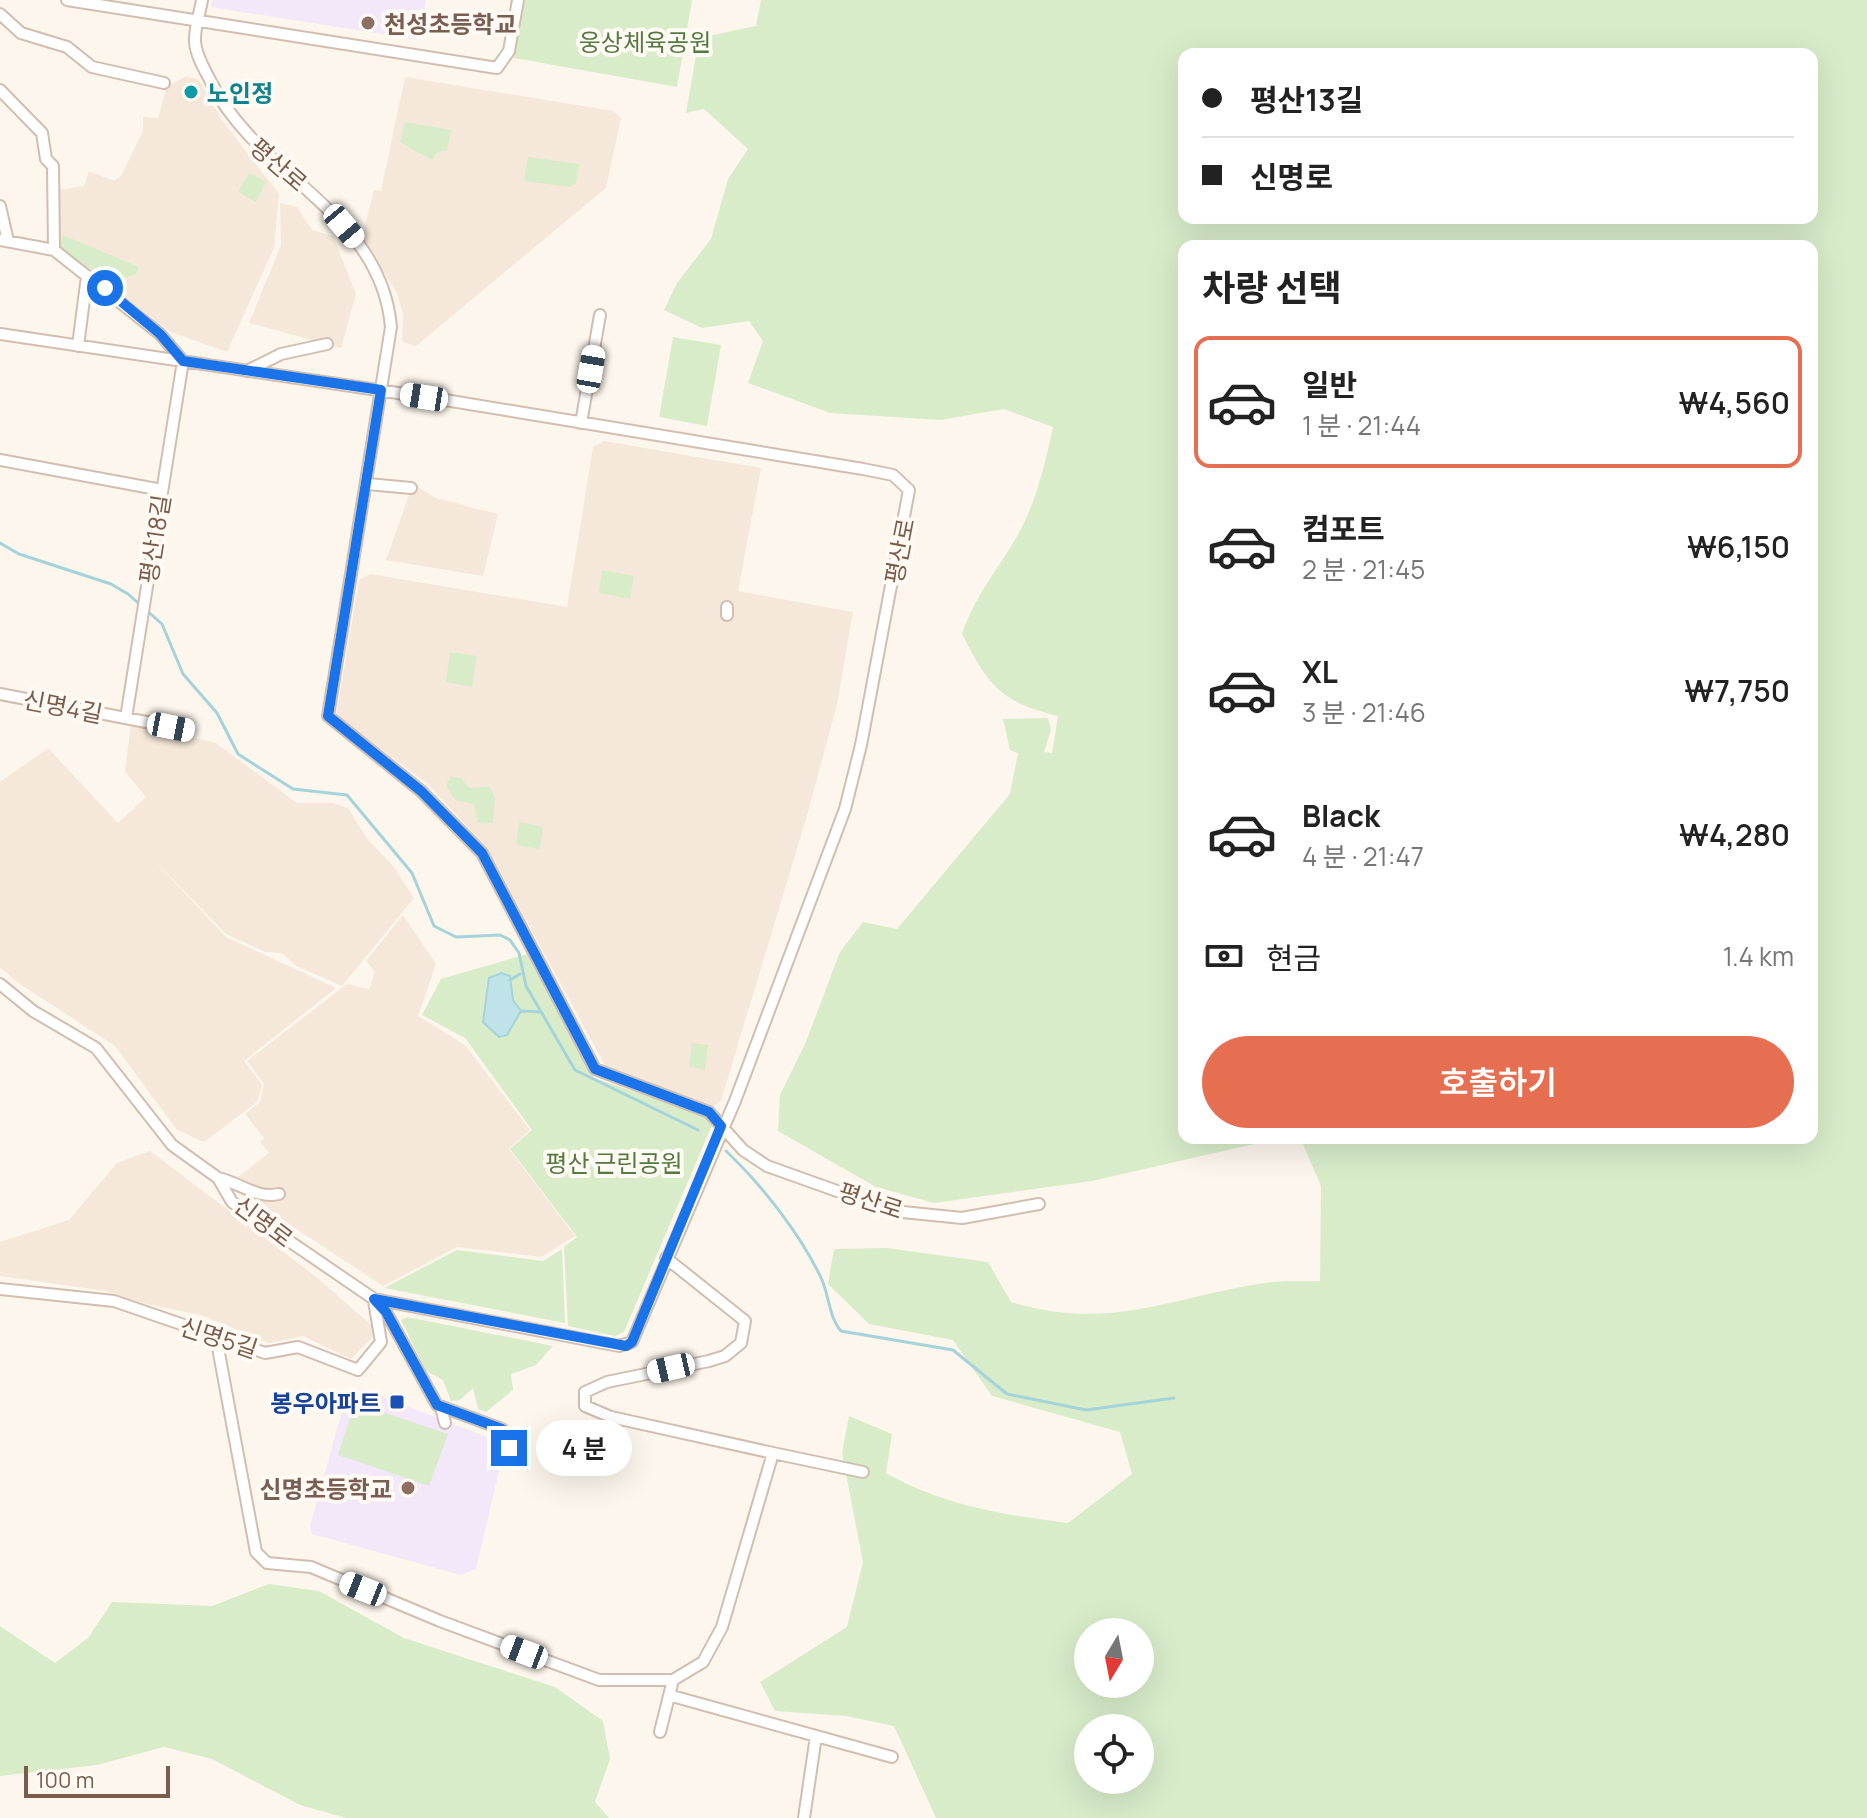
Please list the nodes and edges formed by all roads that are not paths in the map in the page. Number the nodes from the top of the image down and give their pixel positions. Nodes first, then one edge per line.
1 (67, 0) edge
2 (202, 0) edge
3 (518, 0) edge
4 (0, 14) edge
5 (198, 21) junction
6 (164, 83) dead end
7 (0, 90) edge
8 (0, 206) edge
9 (4, 240) edge
10 (54, 250) junction
11 (87, 276) junction
12 (600, 315) dead end
13 (0, 334) edge
14 (327, 344) dead end
15 (78, 346) junction
16 (183, 361) junction
17 (247, 371) junction
18 (381, 390) junction
19 (581, 423) junction
20 (0, 460) edge
21 (368, 484) junction
22 (411, 488) dead end
23 (162, 490) junction
24 (0, 694) edge
25 (126, 718) junction
26 (188, 730) dead end
27 (0, 984) edge
28 (721, 1126) junction
29 (218, 1178) junction
30 (227, 1192) junction
31 (279, 1194) dead end
32 (1039, 1204) dead end
33 (219, 1205) dead end
34 (666, 1258) junction
35 (0, 1289) edge
36 (374, 1299) junction
37 (216, 1337) junction
38 (441, 1407) junction
39 (445, 1423) dead end
40 (773, 1453) junction
41 (506, 1458) dead end
42 (863, 1472) dead end
43 (673, 1680) junction
44 (672, 1696) junction
45 (660, 1732) dead end
46 (816, 1736) junction
47 (892, 1757) dead end
48 (804, 1818) edge

1 - 5 street
2 - 5 street, 평산로
3 - 5 street
4 - 6 street
5 - 18 street, 평산로
7 - 10 street
8 - 9 street
9 - 10 street
10 - 11 street
11 - 15 street
11 - 16 street
12 - 19 street
13 - 15 street, 평산로
14 - 17 street
15 - 16 street, 평산로
16 - 17 street, 평산로
16 - 23 street, 평산18길
17 - 18 street, 평산로
18 - 19 street, 평산로
18 - 21 street, 평산로
19 - 28 street, 평산로
20 - 23 street
21 - 22 street
21 - 28 street, 평산로
23 - 25 street, 평산18길
24 - 25 street, 신명4길
25 - 26 street, 신명4길
27 - 29 street, 신명로
28 - 32 street, 평산로
28 - 34 street
29 - 30 street, 신명로
29 - 31 street
30 - 33 street
30 - 36 street, 신명로
34 - 36 street
34 - 40 street
35 - 37 street, 신명5길
36 - 37 street, 신명5길
36 - 38 street, 신명로
37 - 43 street
38 - 39 street, 신명로
38 - 41 street
40 - 42 street
40 - 43 street
43 - 44 street
44 - 45 street
44 - 46 street
46 - 47 street
46 - 48 street

